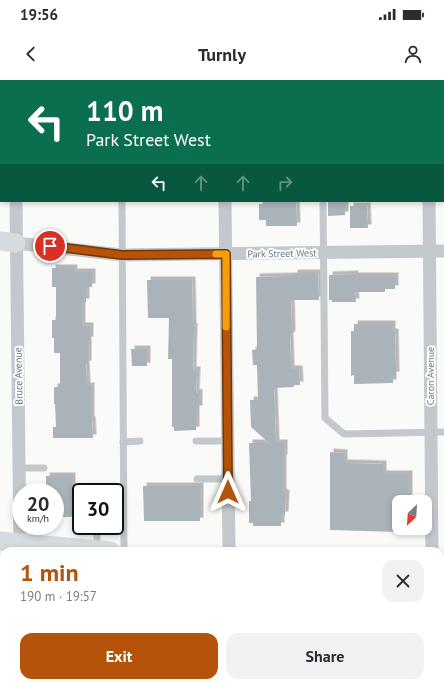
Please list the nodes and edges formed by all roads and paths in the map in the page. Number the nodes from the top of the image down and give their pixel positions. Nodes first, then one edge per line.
1 (16, 202) edge
2 (122, 202) edge
3 (225, 202) edge
4 (323, 202) edge
5 (428, 202) edge
6 (8, 242) edge
7 (444, 251) edge
8 (429, 252) junction
9 (324, 253) junction
10 (226, 254) junction
11 (122, 255) junction
12 (431, 431) junction
13 (444, 432) edge
14 (140, 441) dead end
15 (196, 441) dead end
16 (228, 441) junction
17 (123, 442) junction
18 (19, 468) junction
19 (44, 468) dead end
20 (197, 479) dead end
21 (228, 479) junction
22 (100, 535) edge
23 (0, 541) edge
24 (20, 547) edge
25 (103, 547) edge
26 (124, 547) edge
27 (229, 547) edge
28 (432, 547) edge

1 - 6 street, Bruce Avenue
2 - 11 lane
3 - 10 street
4 - 9 lane
5 - 8 street, Caron Avenue
6 - 11 street, Park Street West
6 - 18 street, Bruce Avenue
7 - 8 street, Park Street West
8 - 9 street, Park Street West
8 - 12 street, Caron Avenue
9 - 10 street, Park Street West
9 - 12 lane
10 - 11 street, Park Street West
10 - 16 street
11 - 17 lane
12 - 13 lane
12 - 28 street, Caron Avenue
14 - 17 lane
15 - 16 lane
16 - 21 street
17 - 26 lane
18 - 19 lane
18 - 24 street, Bruce Avenue
20 - 21 lane
21 - 27 street
22 - 25 lane
23 - 24 main road

